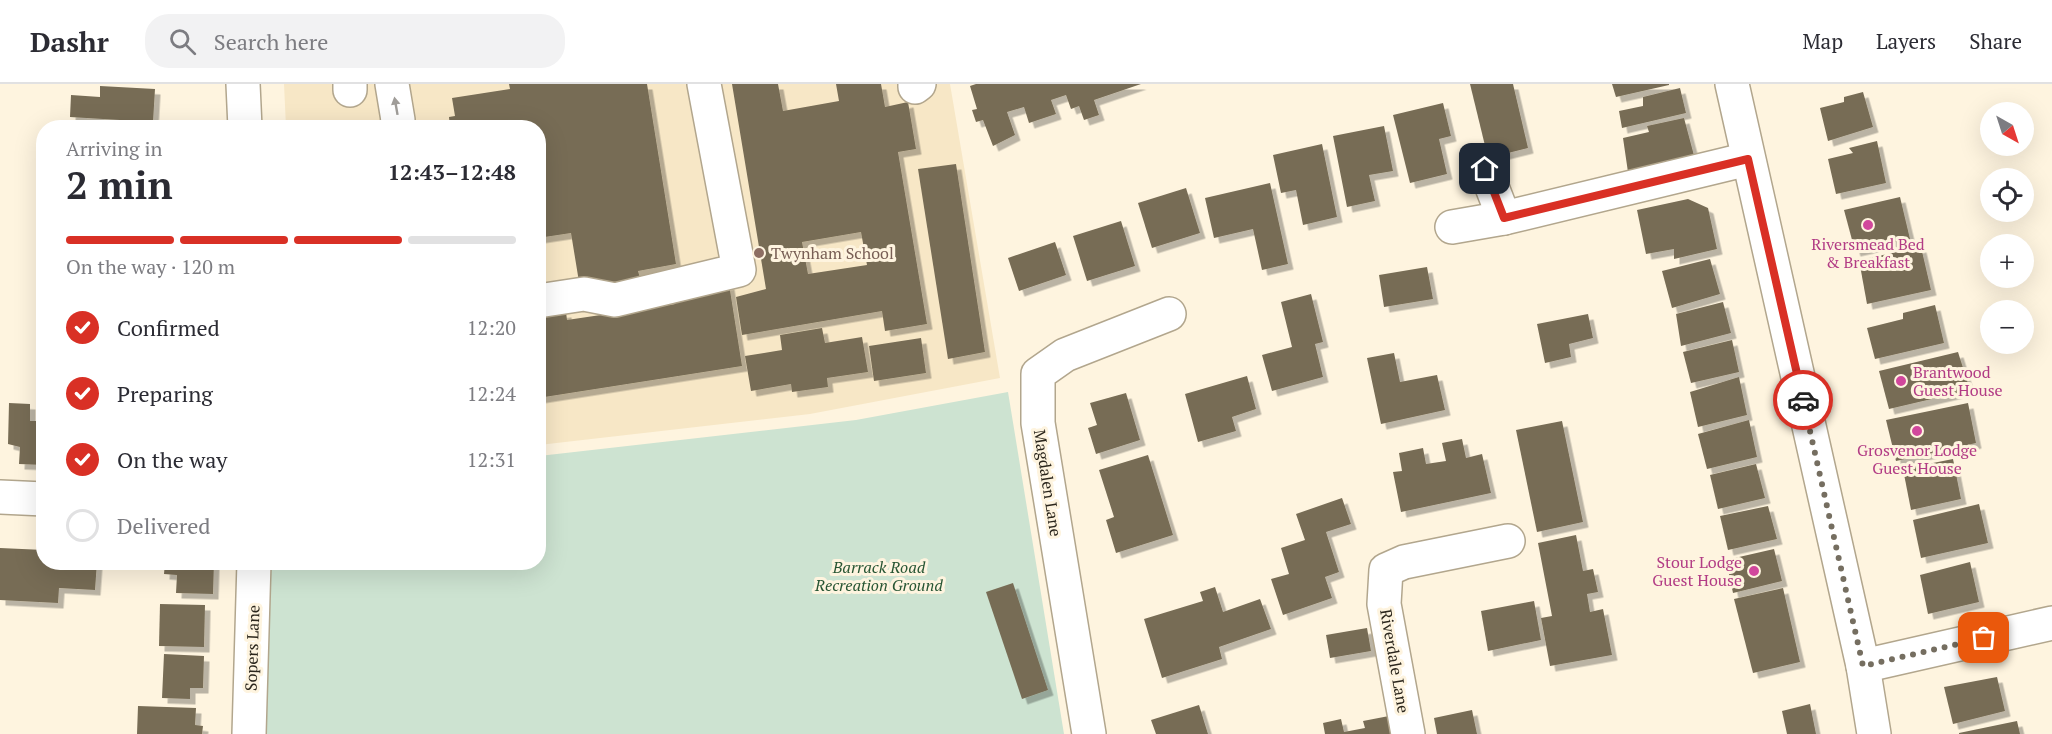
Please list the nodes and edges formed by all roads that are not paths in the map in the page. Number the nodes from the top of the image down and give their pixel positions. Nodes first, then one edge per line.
1 (243, 84) edge
2 (392, 84) edge
3 (704, 84) edge
4 (1732, 84) edge
5 (245, 120) edge
6 (398, 120) edge
7 (1748, 159) junction
8 (1485, 169) dead end
9 (1504, 218) junction
10 (1452, 227) dead end
11 (546, 300) edge
12 (1168, 314) dead end
13 (0, 497) edge
14 (36, 499) edge
15 (1508, 541) dead end
16 (254, 570) edge
17 (2052, 623) edge
18 (1863, 666) junction
19 (249, 734) edge
20 (1089, 734) edge
21 (1407, 734) edge
22 (1874, 734) edge

1 - 5 street
6 -> 2 street
3 - 11 street
4 - 7 street
7 - 9 street
7 - 18 street
8 - 9 street
9 - 10 street
12 - 20 street, Magdalen Lane
13 - 14 street
15 - 21 street, Riverdale Lane
16 - 19 street, Sopers Lane
17 - 18 street
18 - 22 street

